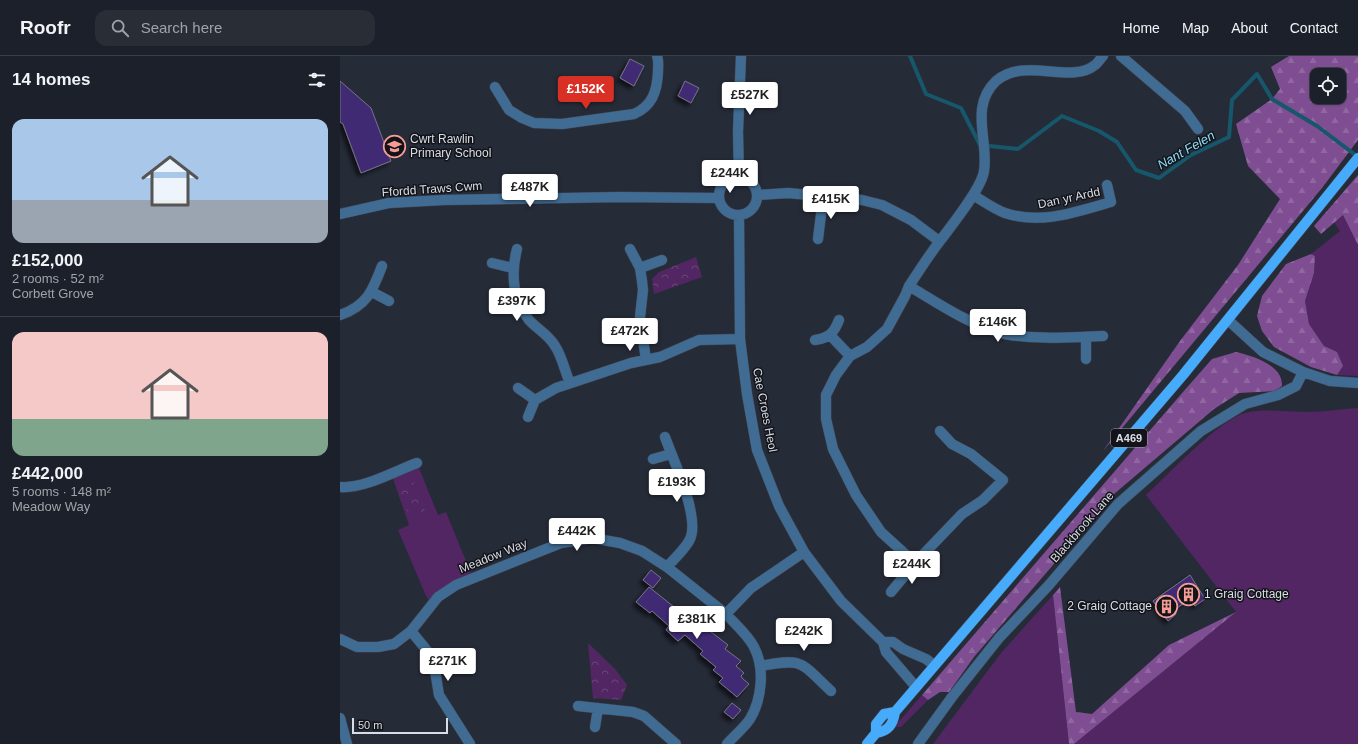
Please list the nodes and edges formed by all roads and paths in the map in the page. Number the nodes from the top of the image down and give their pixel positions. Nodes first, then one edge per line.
1 (657, 56) edge
2 (741, 56) edge
3 (1103, 56) edge
4 (1121, 56) edge
5 (495, 87) dead end
6 (1198, 129) dead end
7 (1358, 158) edge
8 (739, 177) junction
9 (1107, 185) dead end
10 (757, 195) junction
11 (973, 195) junction
12 (718, 198) junction
13 (823, 198) junction
14 (340, 214) edge
15 (739, 216) junction
16 (818, 239) dead end
17 (940, 242) junction
18 (517, 249) dead end
19 (630, 250) dead end
20 (662, 260) dead end
21 (492, 263) dead end
22 (382, 266) dead end
23 (513, 268) junction
24 (640, 268) junction
25 (909, 286) junction
26 (372, 292) junction
27 (389, 301) dead end
28 (340, 315) edge
29 (839, 320) dead end
30 (1228, 320) junction
31 (830, 335) junction
32 (1103, 336) dead end
33 (1086, 337) junction
34 (740, 339) junction
35 (815, 340) dead end
36 (850, 356) junction
37 (1086, 359) dead end
38 (646, 360) junction
39 (1303, 372) junction
40 (570, 383) junction
41 (1358, 383) edge
42 (518, 388) dead end
43 (535, 400) junction
44 (528, 418) dead end
45 (940, 431) dead end
46 (665, 437) dead end
47 (671, 454) junction
48 (653, 460) dead end
49 (417, 462) dead end
50 (340, 487) edge
51 (804, 552) junction
52 (915, 563) junction
53 (667, 567) junction
54 (891, 592) dead end
55 (726, 614) junction
56 (411, 631) junction
57 (340, 639) edge
58 (883, 642) junction
59 (934, 665) junction
60 (760, 666) junction
61 (916, 687) junction
62 (831, 691) dead end
63 (578, 706) dead end
64 (598, 708) junction
65 (340, 718) edge
66 (595, 727) dead end
67 (347, 744) edge
68 (470, 744) edge
69 (676, 744) edge
70 (727, 744) edge
71 (867, 744) edge
72 (918, 744) edge

1 - 5 street
2 - 8 street
3 - 11 street
4 - 6 street
7 - 30 main road, A469
8 - 10 street
8 - 12 street
9 - 11 street, Dan yr Ardd
10 - 13 street
10 - 15 street
11 - 17 street
12 - 14 street, Ffordd Traws Cwm
12 - 15 street
13 - 16 street
13 - 17 street
15 - 34 street, Cae Croes Heol
17 - 25 street
18 - 23 street
19 - 24 street
20 - 24 street
21 - 23 street
22 - 26 street
23 - 40 street
24 - 38 street
25 - 33 street
25 - 36 street
26 - 27 street
26 - 28 street
29 - 31 street
30 - 39 street
30 - 59 main road, A469
31 - 35 street
31 - 36 street
32 - 33 street
33 - 37 street
34 - 38 street
34 - 51 street, Cae Croes Heol
36 - 52 street
38 - 40 street
39 - 41 street
39 - 72 street, Blackbrook Lane
40 - 43 street
42 - 43 street
43 - 44 street
45 - 52 street
46 - 47 street
47 - 48 street
47 - 53 street
49 - 50 street
51 - 55 street
51 - 58 street, Cae Croes Heol
52 - 54 street
53 - 55 street, Meadow Way
53 - 56 street, Meadow Way
55 - 60 street, Meadow Way
56 - 57 street, Meadow Way
56 - 68 street
58 - 59 street, Cae Croes Heol
58 - 61 street, Cae Croes Heol
59 - 61 main road, A469
60 - 62 street
60 - 70 street, Meadow Way
61 - 71 main road, A469
63 - 64 street
64 - 66 street
64 - 69 street
65 - 67 street

